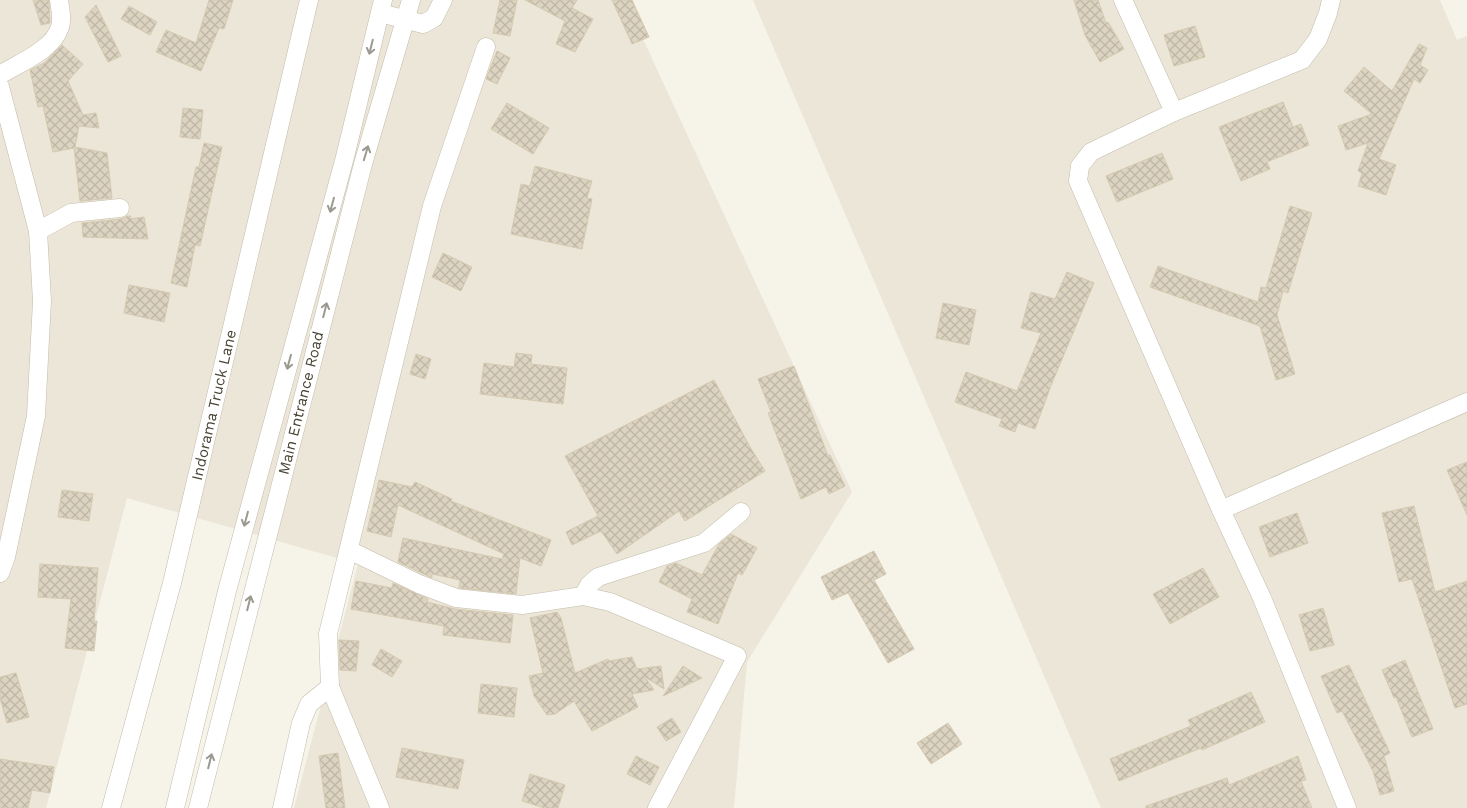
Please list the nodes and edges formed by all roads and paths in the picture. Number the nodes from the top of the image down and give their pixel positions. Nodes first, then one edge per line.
1 (59, 0) edge
2 (309, 0) edge
3 (411, 0) edge
4 (443, 0) edge
5 (1123, 0) edge
6 (1331, 0) edge
7 (381, 6) edge
8 (406, 20) junction
9 (486, 47) dead end
10 (0, 75) edge
11 (0, 87) edge
12 (1174, 112) junction
13 (120, 208) dead end
14 (38, 231) junction
15 (1467, 402) edge
16 (1221, 510) junction
17 (741, 512) dead end
18 (349, 550) junction
19 (0, 573) edge
20 (583, 596) junction
21 (330, 687) junction
22 (111, 808) edge
23 (175, 808) edge
24 (198, 808) edge
25 (282, 808) edge
26 (380, 808) edge
27 (657, 808) edge
28 (1347, 808) edge

1 - 10 street
2 - 22 street, Indorama Truck Lane
3 - 8 street, Main Entrance Road
4 - 8 street
5 - 12 street
6 - 12 street
7 - 8 street
7 -> 23 street
24 -> 8 street, Main Entrance Road
9 - 18 street
11 - 14 street
12 - 16 street
13 - 14 street
14 - 19 street
15 - 16 street
16 - 28 street
17 - 20 street
18 - 20 street
18 - 21 street
20 - 27 street
21 - 25 street
21 - 26 street

